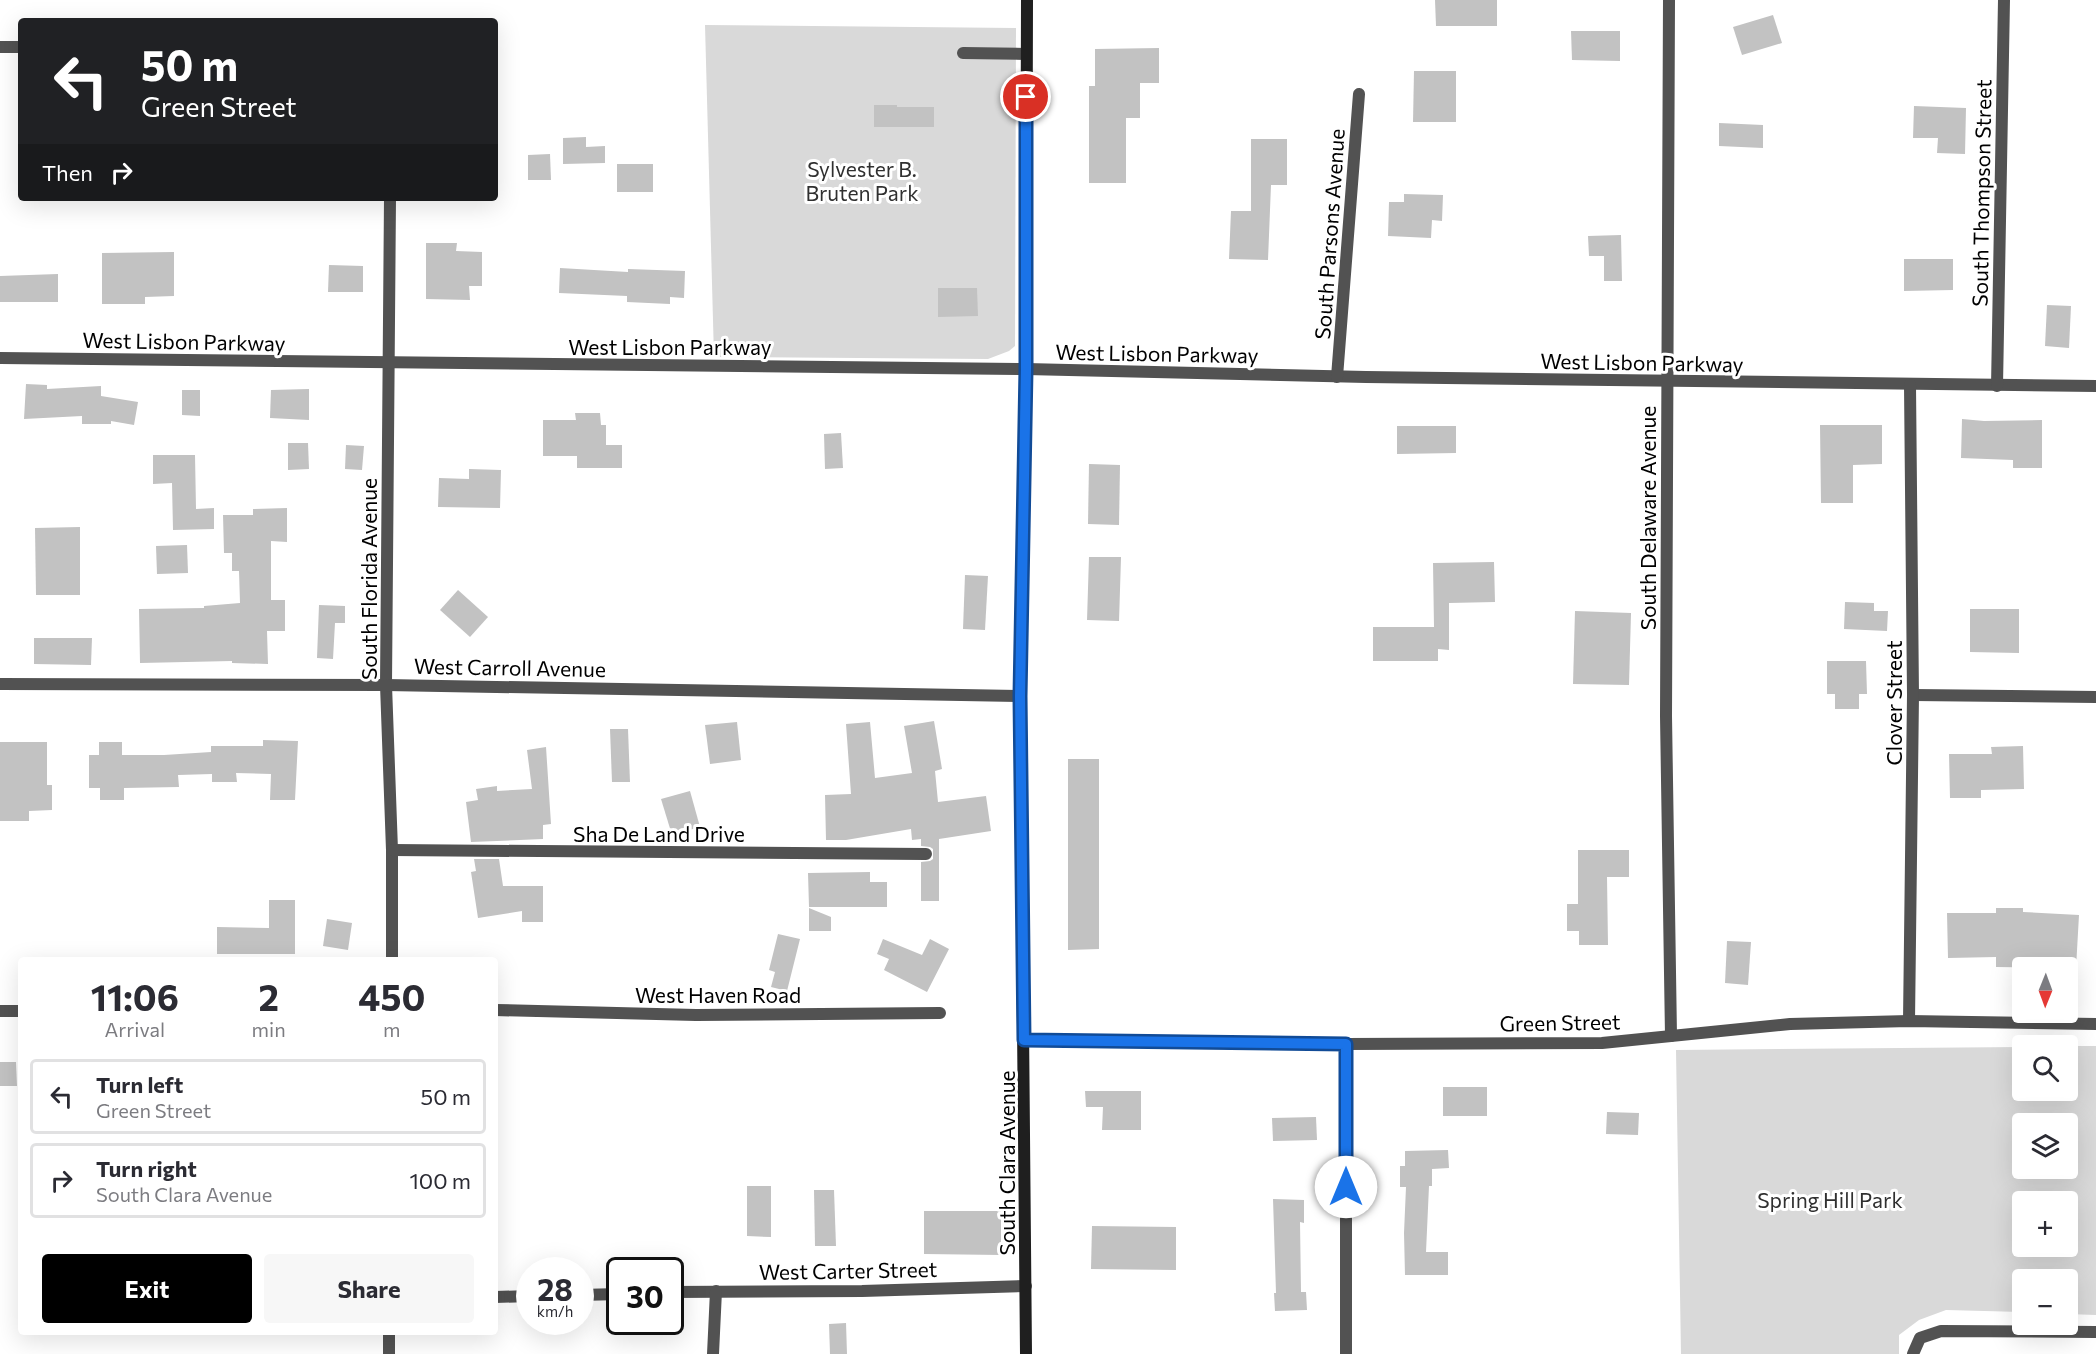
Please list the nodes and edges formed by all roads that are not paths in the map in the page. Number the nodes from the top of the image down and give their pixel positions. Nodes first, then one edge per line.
1 (1027, 0) edge
2 (1669, 0) edge
3 (2004, 0) edge
4 (0, 47) edge
5 (18, 47) edge
6 (963, 53) dead end
7 (1026, 54) junction
8 (1359, 94) dead end
9 (390, 201) edge
10 (0, 358) edge
11 (388, 364) junction
12 (1026, 369) junction
13 (1337, 377) junction
14 (1668, 381) junction
15 (1910, 385) junction
16 (1997, 386) junction
17 (2096, 386) edge
18 (0, 684) edge
19 (386, 685) junction
20 (1913, 695) junction
21 (1020, 696) junction
22 (2096, 697) edge
23 (392, 850) junction
24 (926, 854) dead end
25 (392, 957) edge
26 (498, 1010) edge
27 (0, 1011) edge
28 (18, 1011) edge
29 (940, 1013) dead end
30 (1909, 1021) junction
31 (2096, 1024) edge
32 (1671, 1036) junction
33 (1024, 1040) junction
34 (1346, 1044) junction
35 (1026, 1286) junction
36 (716, 1291) junction
37 (684, 1292) edge
38 (516, 1296) edge
39 (498, 1297) edge
40 (2096, 1332) edge
41 (389, 1335) edge
42 (389, 1354) edge
43 (713, 1354) edge
44 (1026, 1354) edge
45 (1346, 1354) edge
46 (1914, 1354) edge

1 - 7 street, South Clara Avenue
2 - 14 street, South Delaware Avenue
3 - 16 street, South Thompson Street
4 - 5 street
6 - 7 street
7 - 12 street, South Clara Avenue
8 - 13 street, South Parsons Avenue
9 - 11 street, South Florida Avenue
10 - 11 street, West Lisbon Parkway
11 - 12 street, West Lisbon Parkway
11 - 19 street, South Florida Avenue
12 - 13 street, West Lisbon Parkway
12 - 21 street, South Clara Avenue
13 - 14 street, West Lisbon Parkway
14 - 15 street, West Lisbon Parkway
14 - 32 street, South Delaware Avenue
15 - 16 street, West Lisbon Parkway
15 - 20 street, Clover Street
16 - 17 street, West Lisbon Parkway
18 - 19 street, West Carroll Avenue
19 - 21 street, West Carroll Avenue
19 - 23 street, South Florida Avenue
20 - 22 street
20 - 30 street, Clover Street
21 - 33 street, South Clara Avenue
23 - 24 street, Sha De Land Drive
23 - 25 street, South Florida Avenue
26 - 29 street, West Haven Road
27 - 28 street
30 - 31 street, Green Street
30 - 32 street, Green Street
32 - 34 street, Green Street
33 - 34 street, Green Street
33 - 35 street, South Clara Avenue
34 - 45 street
35 - 36 street, West Carter Street
35 - 44 street, South Clara Avenue
36 - 37 street, West Carter Street
36 - 43 street
38 - 39 street
40 - 46 street
41 - 42 street

